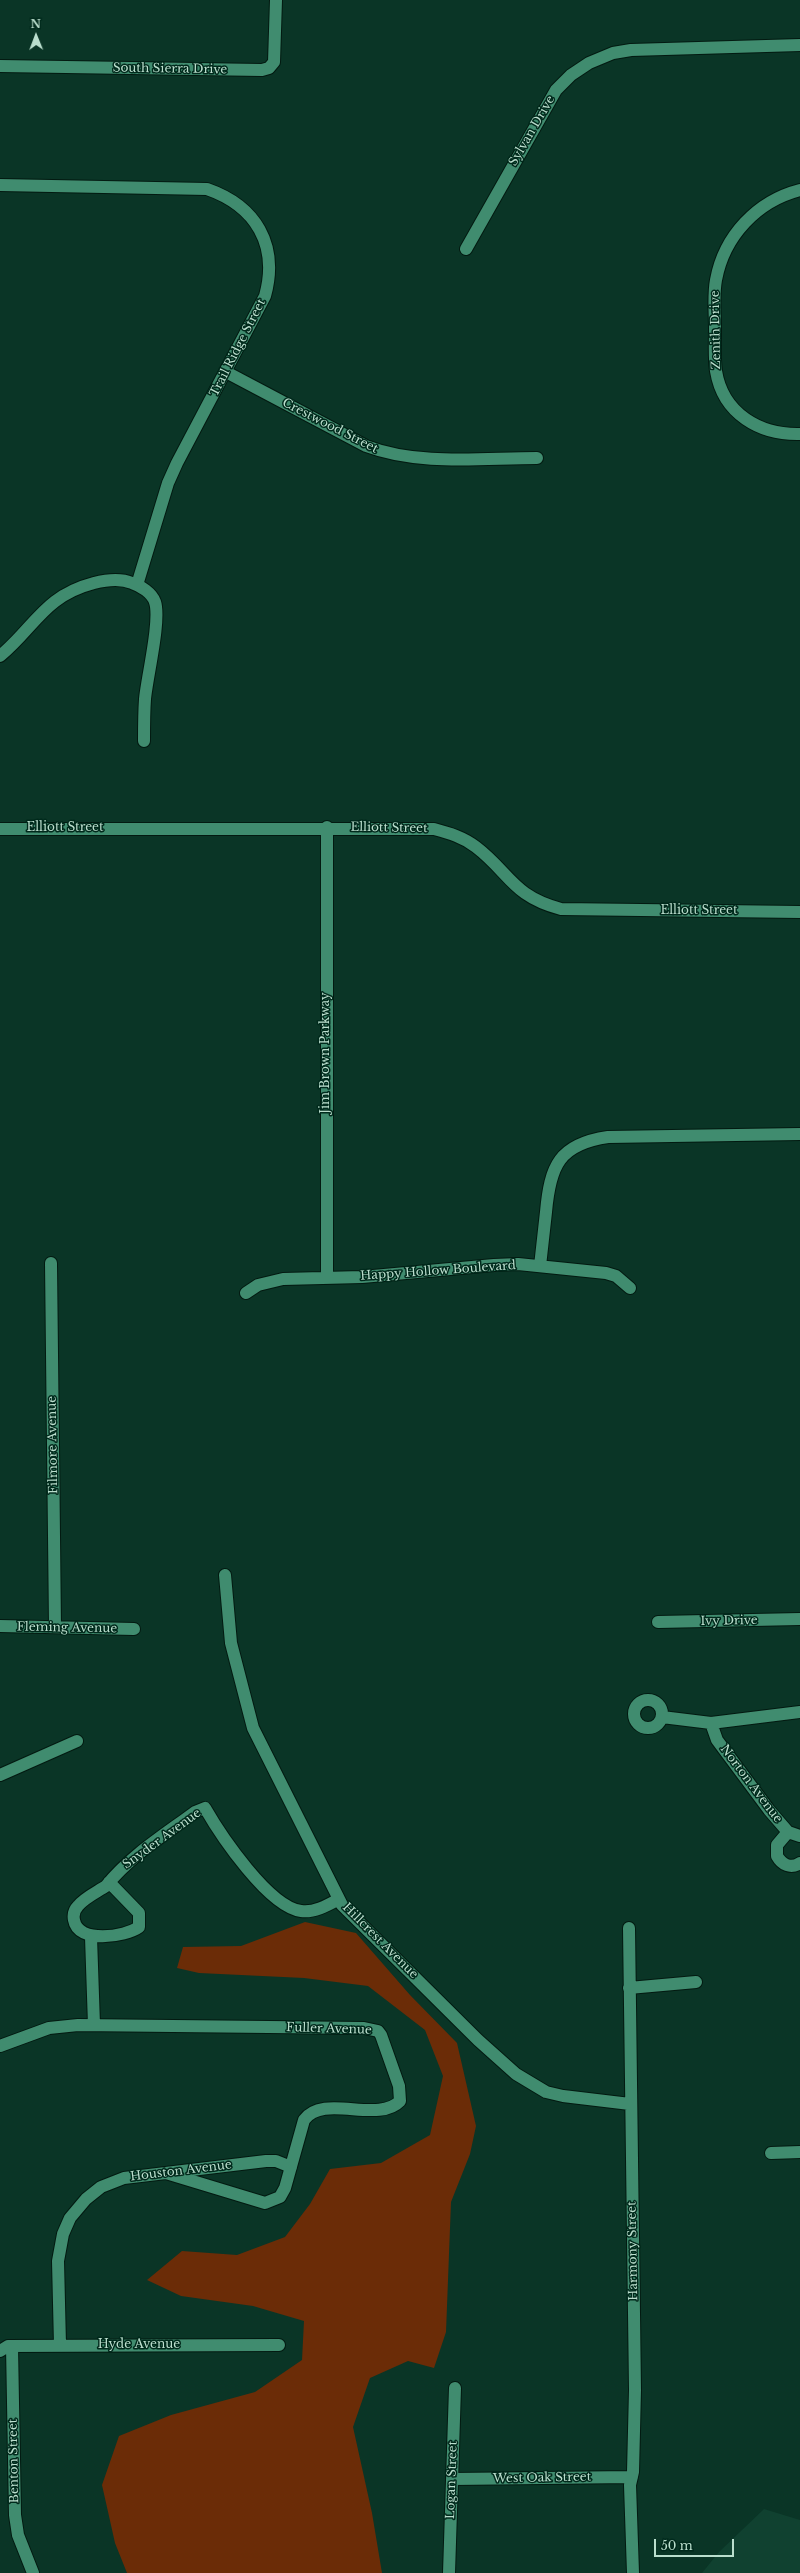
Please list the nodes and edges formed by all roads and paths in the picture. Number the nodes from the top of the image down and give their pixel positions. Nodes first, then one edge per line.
1 (276, 0) edge
2 (800, 45) edge
3 (0, 66) edge
4 (0, 185) edge
5 (800, 190) edge
6 (466, 249) dead end
7 (226, 372) junction
8 (800, 434) edge
9 (537, 458) dead end
10 (137, 585) junction
11 (0, 656) edge
12 (144, 741) dead end
13 (327, 827) junction
14 (0, 829) edge
15 (800, 912) edge
16 (800, 1134) edge
17 (50, 1263) dead end
18 (540, 1266) junction
19 (327, 1278) junction
20 (630, 1288) dead end
21 (246, 1293) dead end
22 (225, 1575) dead end
23 (800, 1619) edge
24 (658, 1622) dead end
25 (0, 1626) edge
26 (55, 1627) junction
27 (134, 1629) dead end
28 (800, 1712) edge
29 (662, 1717) dead end
30 (711, 1723) junction
31 (77, 1741) dead end
32 (0, 1775) edge
33 (788, 1832) junction
34 (800, 1836) edge
35 (800, 1863) edge
36 (109, 1882) junction
37 (339, 1900) junction
38 (629, 1928) dead end
39 (91, 1937) junction
40 (696, 1982) dead end
41 (629, 1988) junction
42 (94, 2025) junction
43 (0, 2046) edge
44 (630, 2104) junction
45 (800, 2152) edge
46 (771, 2153) dead end
47 (291, 2167) junction
48 (166, 2173) junction
49 (60, 2345) junction
50 (279, 2345) dead end
51 (12, 2346) junction
52 (0, 2351) edge
53 (455, 2388) dead end
54 (632, 2477) junction
55 (452, 2479) junction
56 (33, 2573) edge
57 (449, 2573) edge
58 (632, 2573) edge

1 - 3 street, South Sierra Drive
2 - 6 street, Sylvan Drive
4 - 7 street, Trail Ridge Street
5 - 8 street, Zenith Drive
7 - 9 street, Crestwood Street
7 - 10 street, Trail Ridge Street
10 - 11 street
10 - 12 street
13 - 14 street, Elliott Street
13 - 15 street, Elliott Street
13 - 19 street, Jim Brown Parkway
16 - 18 street
17 - 26 street, Filmore Avenue
18 - 19 street, Happy Hollow Boulevard
18 - 20 street, Happy Hollow Boulevard
19 - 21 street, Happy Hollow Boulevard
22 - 37 street, Hillcrest Avenue
23 - 24 street, Ivy Drive
25 - 26 street, Fleming Avenue
26 - 27 street, Fleming Avenue
28 - 30 street
29 - 30 street
30 - 33 street, Norton Avenue
31 - 32 street
33 - 34 street, Norton Avenue
33 - 35 street
36 - 37 street, Snyder Avenue
36 - 39 street
36 - 39 street
37 - 44 street, Hillcrest Avenue
38 - 41 street, Harmony Street
39 - 42 street
40 - 41 street
41 - 44 street, Harmony Street
42 - 43 street, Fuller Avenue
42 - 47 street, Fuller Avenue
44 - 54 street, Harmony Street
45 - 46 street
47 - 48 street, Houston Avenue
47 - 48 street, Fuller Avenue
48 - 49 street, Houston Avenue
49 - 50 street, Hyde Avenue
49 - 51 street, Hyde Avenue
51 - 52 street, Hyde Avenue
51 - 56 street, Benton Street
53 - 55 street, Logan Street
54 - 55 street, West Oak Street
54 - 58 street, Harmony Street
55 - 57 street, Logan Street

